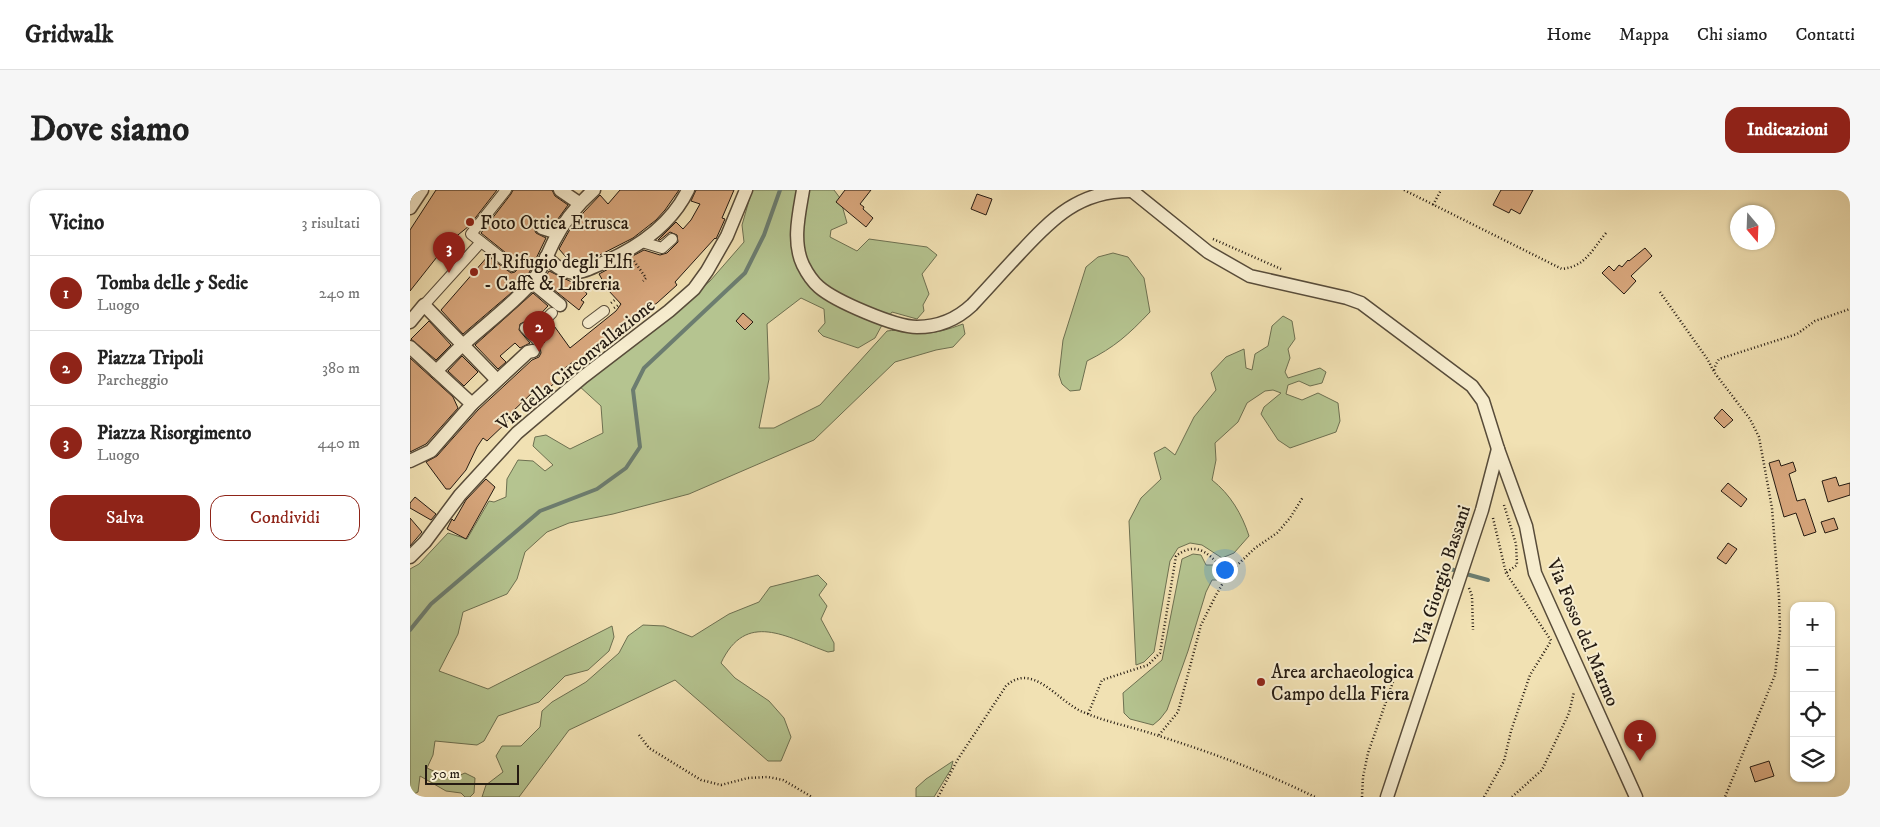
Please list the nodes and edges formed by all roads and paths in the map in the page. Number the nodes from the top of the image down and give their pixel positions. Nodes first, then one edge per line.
1 (422, 190) edge
2 (506, 190) edge
3 (560, 190) edge
4 (594, 190) edge
5 (688, 190) edge
6 (746, 190) edge
7 (803, 190) edge
8 (1132, 190) edge
9 (1404, 190) edge
10 (1441, 190) edge
11 (579, 203) junction
12 (1432, 205) junction
13 (410, 208) edge
14 (542, 228) dead end
15 (1606, 232) dead end
16 (558, 233) junction
17 (1211, 238) dead end
18 (672, 239) dead end
19 (481, 242) junction
20 (642, 242) junction
21 (627, 252) junction
22 (546, 258) junction
23 (512, 266) dead end
24 (1288, 270) dead end
25 (643, 281) dead end
26 (532, 282) junction
27 (1660, 292) dead end
28 (424, 305) junction
29 (556, 309) joint
30 (1850, 309) edge
31 (604, 311) dead end
32 (410, 322) edge
33 (588, 323) dead end
34 (532, 338) joint
35 (464, 344) junction
36 (410, 347) edge
37 (436, 371) junction
38 (1714, 372) junction
39 (496, 380) junction
40 (472, 404) junction
41 (1498, 449) junction
42 (410, 461) edge
43 (1303, 496) dead end
44 (1485, 502) junction
45 (1504, 503) dead end
46 (410, 557) edge
47 (1506, 573) junction
48 (1228, 574) junction
49 (1460, 578) junction
50 (1472, 630) dead end
51 (1551, 641) junction
52 (1556, 647) dead end
53 (1394, 679) dead end
54 (1574, 689) dead end
55 (1088, 714) junction
56 (638, 735) dead end
57 (1159, 735) junction
58 (812, 797) edge
59 (938, 797) edge
60 (1314, 797) edge
61 (1362, 797) edge
62 (1387, 797) edge
63 (1484, 797) edge
64 (1512, 797) edge
65 (1636, 797) edge
66 (1725, 797) edge

1 - 13 street
2 - 19 street
3 - 11 street
4 - 11 street
5 - 20 street
6 - 46 street, Via della Circonvallazione
7 - 8 street
8 - 41 street, Via Fosso del Marmo
9 - 12 path
10 - 12 path
11 - 16 street
12 - 15 path
14 - 16 street
16 - 22 street
17 - 24 path
18 - 20 street
19 - 23 street
19 - 28 street
20 - 21 street
21 - 22 street
21 - 25 path
22 - 26 street
26 - 29 street
26 - 35 street
27 - 38 path
28 - 32 street
28 - 35 street
29 - 34 street
30 - 38 path
31 - 33 street
34 - 39 street
35 - 37 street
35 - 39 street
36 - 37 street
37 - 40 street
38 - 66 path
39 - 40 street
40 - 42 street
41 - 44 street, Via Giorgio Bassani
41 - 65 street, Via Fosso del Marmo
43 - 48 path
44 - 47 path
44 - 49 street, Via Giorgio Bassani
45 - 47 path
47 - 51 path
48 - 55 path
48 - 57 path
49 - 50 path
49 - 62 street, Via Giorgio Bassani
51 - 52 path
51 - 63 path
53 - 61 path
54 - 64 path
55 - 57 path
55 - 59 path
56 - 58 path
57 - 60 path

